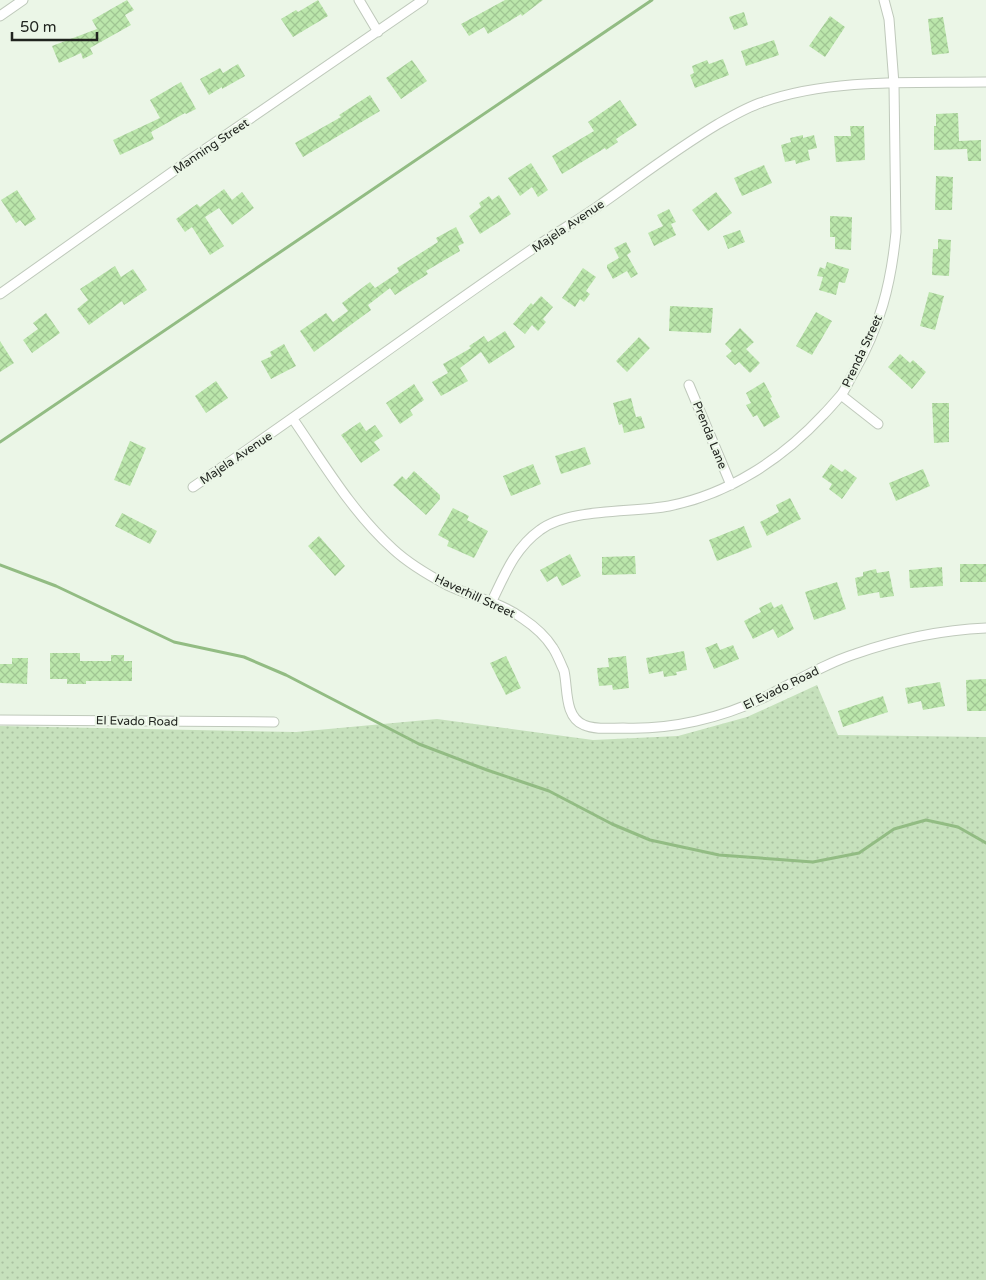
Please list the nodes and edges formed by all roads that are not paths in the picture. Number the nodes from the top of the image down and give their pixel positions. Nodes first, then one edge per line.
1 (22, 0) edge
2 (359, 0) edge
3 (423, 0) edge
4 (884, 0) edge
5 (0, 16) edge
6 (378, 32) junction
7 (986, 82) edge
8 (894, 84) junction
9 (0, 294) edge
10 (689, 385) dead end
11 (841, 395) junction
12 (293, 419) junction
13 (878, 424) dead end
14 (731, 485) junction
15 (193, 487) dead end
16 (492, 601) junction
17 (986, 628) edge
18 (574, 718) joint
19 (0, 720) edge
20 (274, 722) dead end

1 - 5 street
2 - 6 street
3 - 6 street, Manning Street
4 - 8 street, Prenda Street
6 - 9 street, Manning Street
7 - 8 street, Majela Avenue
8 - 11 street, Prenda Street
8 - 12 street, Majela Avenue
10 - 14 street, Prenda Lane
11 - 13 street
11 - 14 street, Prenda Street
12 - 15 street, Majela Avenue
12 - 16 street, Haverhill Street
14 - 16 street, Prenda Street
16 - 18 street, Haverhill Street
17 - 18 street, El Evado Road
19 - 20 street, El Evado Road

